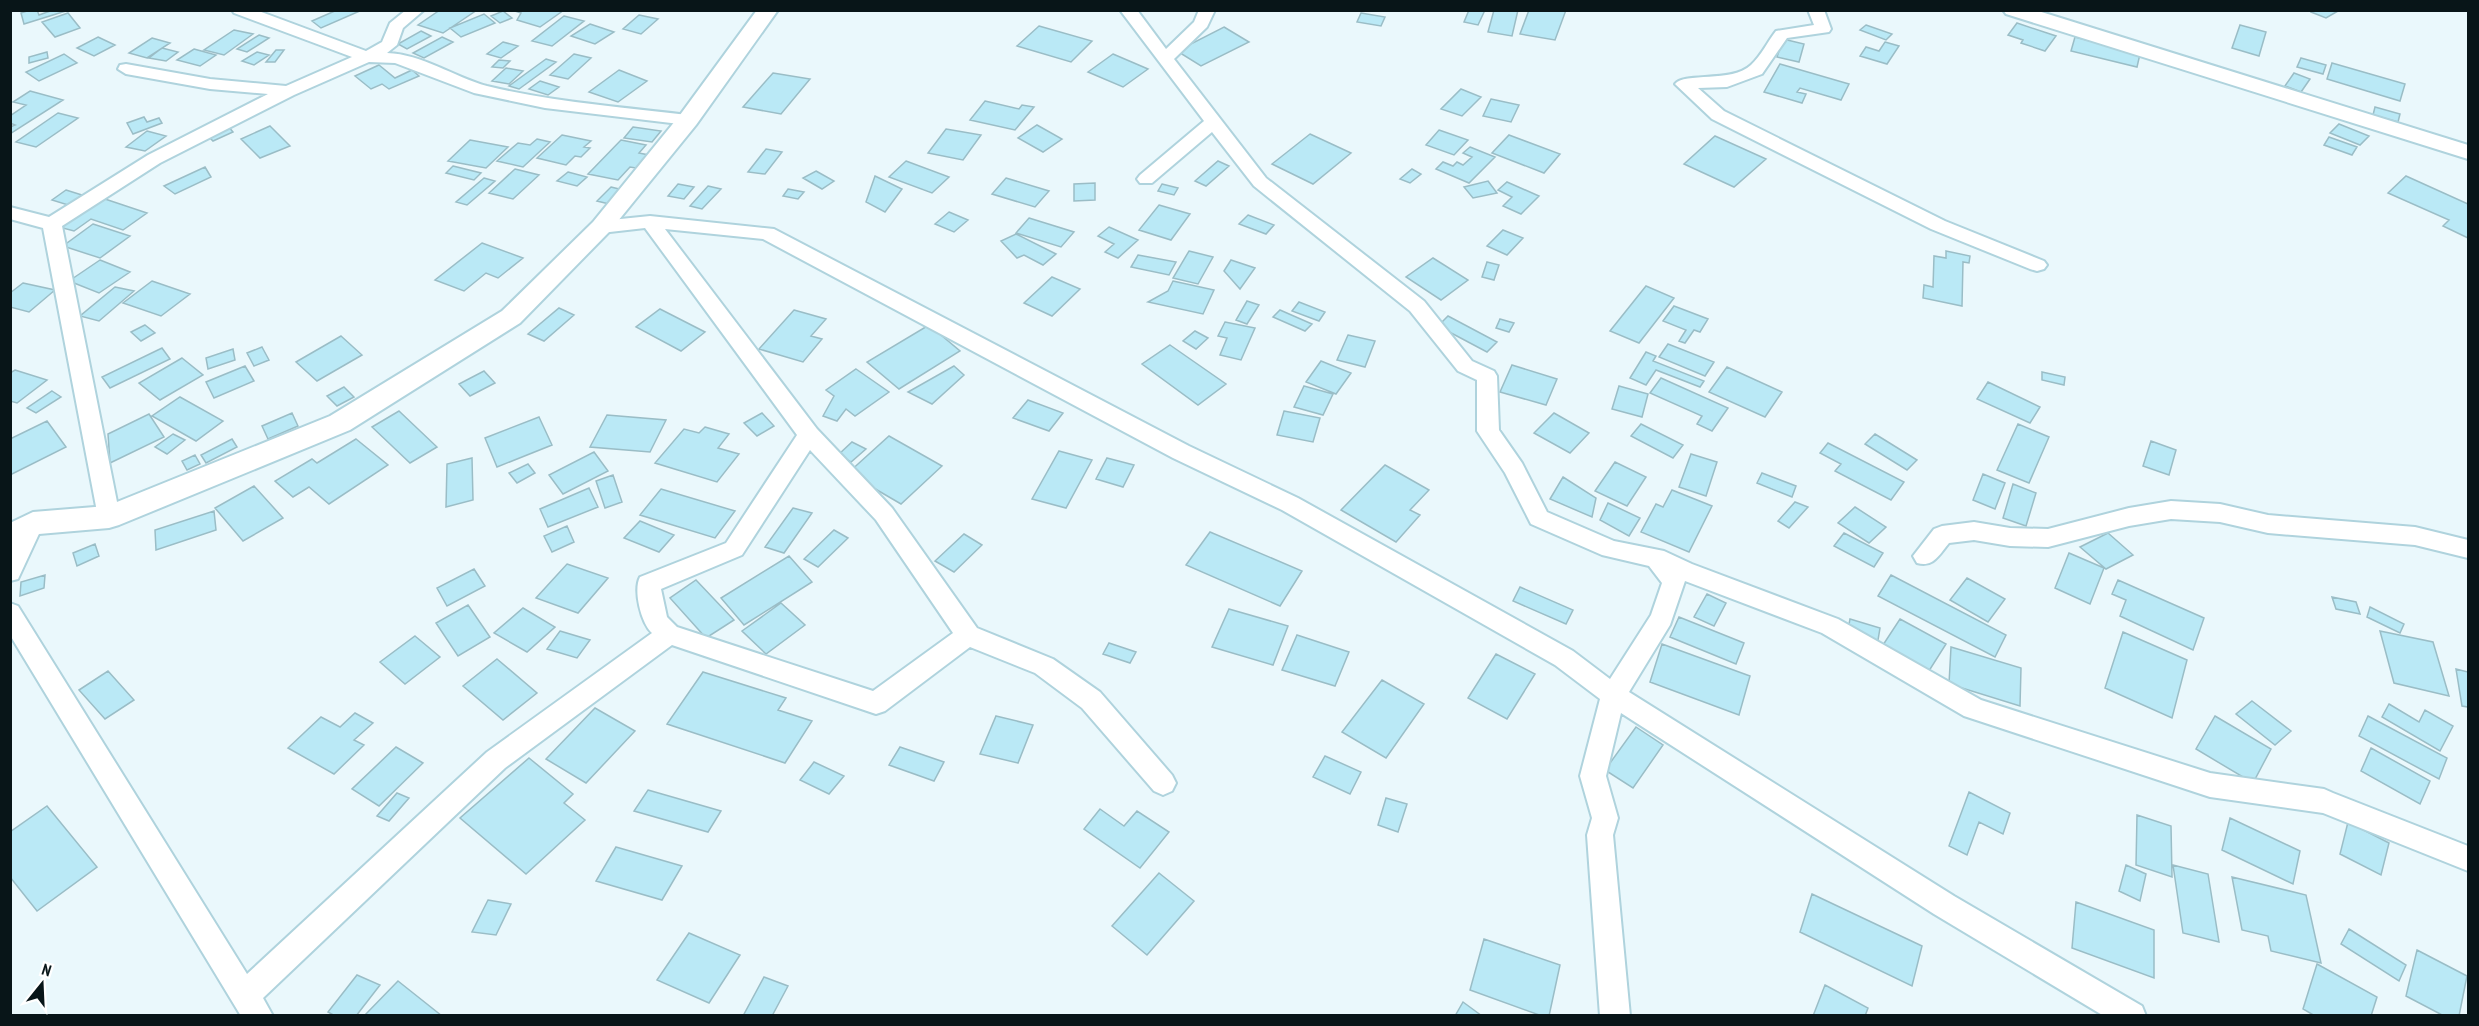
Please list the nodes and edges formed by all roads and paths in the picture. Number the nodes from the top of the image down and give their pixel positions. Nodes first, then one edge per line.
1 (240, 10) edge
2 (416, 10) edge
3 (768, 10) edge
4 (1128, 10) edge
5 (1207, 10) edge
6 (1816, 10) edge
7 (2013, 10) edge
8 (367, 57) junction
9 (1165, 59) junction
10 (126, 69) dead end
11 (288, 91) junction
12 (688, 120) junction
13 (1213, 122) junction
14 (2469, 152) edge
15 (1146, 179) dead end
16 (10, 213) edge
17 (650, 222) junction
18 (52, 224) junction
19 (601, 228) junction
20 (2037, 265) dead end
21 (810, 435) junction
22 (109, 517) junction
23 (33, 522) junction
24 (10, 537) edge
25 (2469, 549) edge
26 (1925, 556) dead end
27 (1656, 558) junction
28 (10, 572) edge
29 (10, 613) edge
30 (669, 634) junction
31 (968, 635) junction
32 (1613, 695) junction
33 (1163, 783) dead end
34 (2469, 859) edge
35 (251, 1006) edge
36 (1615, 1016) edge
37 (2132, 1016) edge

1 - 8 street
2 - 8 street
3 - 12 street
4 - 9 street
5 - 9 street
6 - 20 street
7 - 14 street
8 - 11 street
8 - 12 street
9 - 13 street
10 - 11 street
11 - 18 street
12 - 19 street
13 - 15 street
13 - 27 street
16 - 18 street
17 - 19 street
17 - 21 street
17 - 32 street
18 - 22 street
19 - 22 street
21 - 30 street
21 - 31 street
22 - 23 street
23 - 24 street
23 - 28 street
25 - 26 street
27 - 32 street
27 - 34 street
29 - 35 street
30 - 31 street
30 - 35 street
31 - 33 street
32 - 36 street
32 - 37 street

